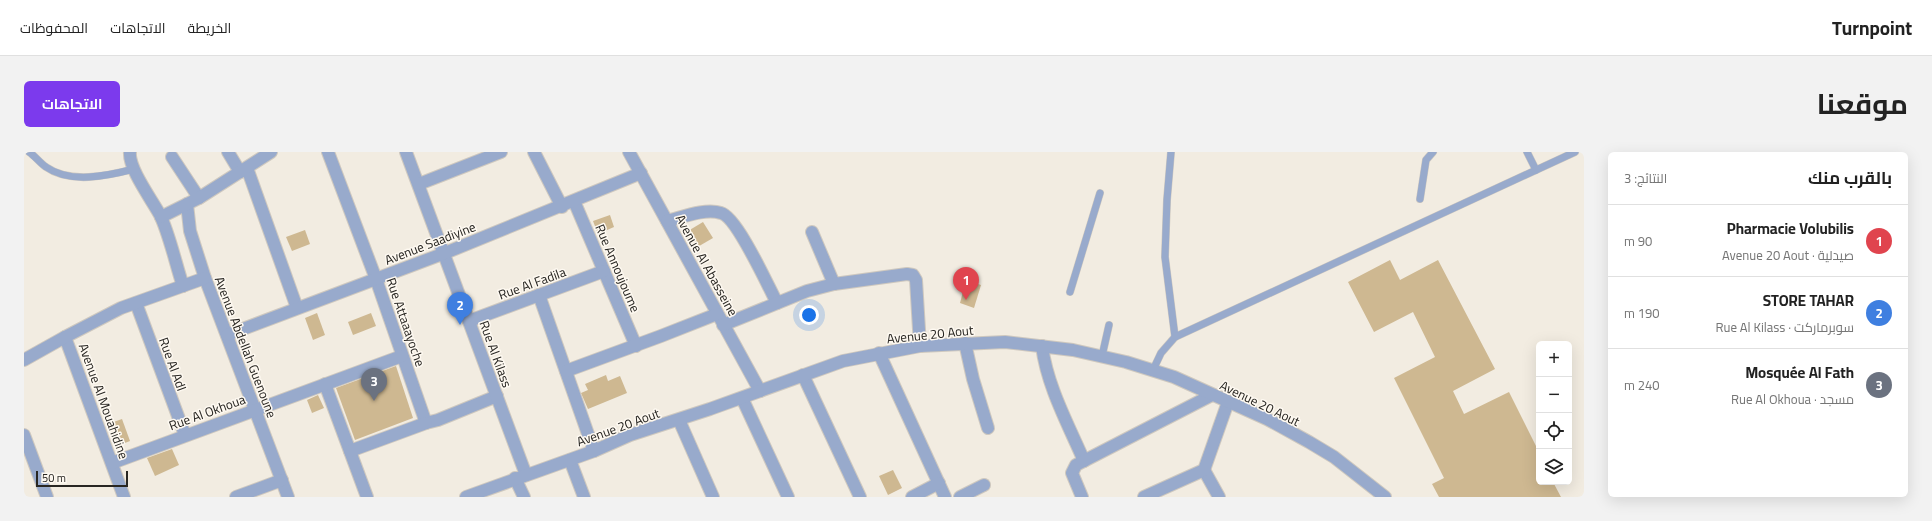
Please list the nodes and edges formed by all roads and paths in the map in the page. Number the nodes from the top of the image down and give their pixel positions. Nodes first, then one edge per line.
1 (30, 152) edge
2 (130, 152) edge
3 (228, 152) edge
4 (271, 152) edge
5 (328, 152) edge
6 (406, 152) edge
7 (501, 152) edge
8 (534, 152) edge
9 (629, 152) edge
10 (1171, 152) edge
11 (1433, 152) edge
12 (1527, 152) edge
13 (1575, 152) edge
14 (172, 157) dead end
15 (134, 169) junction
16 (243, 170) junction
17 (1536, 170) junction
18 (641, 173) junction
19 (419, 184) junction
20 (1100, 193) dead end
21 (199, 198) junction
22 (1420, 199) dead end
23 (574, 201) junction
24 (187, 204) junction
25 (562, 206) junction
26 (161, 217) junction
27 (667, 221) junction
28 (812, 232) dead end
29 (445, 253) junction
30 (604, 271) junction
31 (205, 278) junction
32 (376, 279) junction
33 (834, 284) junction
34 (183, 286) junction
35 (1070, 292) dead end
36 (538, 295) junction
37 (136, 303) junction
38 (777, 304) junction
39 (297, 308) junction
40 (716, 314) junction
41 (470, 321) junction
42 (723, 325) junction
43 (1109, 325) dead end
44 (227, 336) junction
45 (65, 337) junction
46 (1175, 337) junction
47 (965, 343) junction
48 (636, 346) junction
49 (920, 346) junction
50 (1042, 346) junction
51 (879, 353) junction
52 (402, 356) junction
53 (1102, 356) junction
54 (24, 360) edge
55 (1153, 370) junction
56 (566, 371) junction
57 (804, 374) junction
58 (326, 384) junction
59 (760, 391) junction
60 (1212, 395) junction
61 (497, 396) junction
62 (742, 398) junction
63 (1228, 402) junction
64 (255, 410) junction
65 (679, 420) junction
66 (426, 423) junction
67 (988, 428) dead end
68 (24, 435) edge
69 (185, 435) junction
70 (350, 451) junction
71 (594, 451) junction
72 (570, 460) junction
73 (1084, 461) junction
74 (112, 463) junction
75 (1204, 470) junction
76 (521, 477) junction
77 (282, 480) junction
78 (939, 483) junction
79 (984, 485) dead end
80 (484, 494) edge
81 (47, 497) edge
82 (124, 497) edge
83 (236, 497) edge
84 (288, 497) edge
85 (367, 497) edge
86 (466, 497) edge
87 (524, 497) edge
88 (584, 497) edge
89 (713, 497) edge
90 (788, 497) edge
91 (860, 497) edge
92 (912, 497) edge
93 (945, 497) edge
94 (960, 497) edge
95 (1082, 497) edge
96 (1144, 497) edge
97 (1219, 497) edge
98 (1385, 497) edge

1 - 15 lane
2 - 15 street
3 - 16 street
4 - 16 street
5 - 32 street, Rue Attaaayoche
6 - 19 street, Rue Al Kilass
7 - 19 street
8 - 25 street
9 - 18 street, Avenue Al Abasseine
10 - 46 lane
11 - 22 lane
12 - 17 lane
13 - 17 lane
14 - 21 street
15 - 26 street
16 - 21 street
16 - 39 street
17 - 46 lane
18 - 23 street, Avenue Saadiyine
18 - 27 street, Avenue Al Abasseine
19 - 29 street, Rue Al Kilass
20 - 35 lane
21 - 24 street
23 - 25 street, Avenue Saadiyine
23 - 30 street, Rue Annoujoume
24 - 26 street
24 - 31 street, Avenue Abdellah Guenoune
25 - 29 street, Avenue Saadiyine
26 - 34 street
27 - 38 street
27 - 40 street, Avenue Al Abasseine
28 - 33 street
29 - 32 street, Avenue Saadiyine
29 - 41 street, Rue Al Kilass
30 - 36 street, Rue Al Fadila
30 - 48 street, Rue Annoujoume
31 - 34 street
31 - 44 street, Avenue Abdellah Guenoune
32 - 39 street, Avenue Saadiyine
32 - 52 street, Rue Attaaayoche
33 - 38 street
33 - 49 street
34 - 37 street
36 - 41 street, Rue Al Fadila
36 - 56 street
37 - 45 street
37 - 69 street, Rue Al Adl
38 - 42 street
39 - 44 street, Avenue Saadiyine
40 - 42 street, Avenue Al Abasseine
40 - 48 street
41 - 61 street, Rue Al Kilass
42 - 59 street, Avenue Al Abasseine
43 - 53 lane
44 - 64 street, Avenue Abdellah Guenoune
45 - 54 street
45 - 74 street, Avenue Al Mouahidine
46 - 55 lane
47 - 49 street, Avenue 20 Aout
47 - 50 street, Avenue 20 Aout
47 - 67 street
48 - 56 street
49 - 51 street, Avenue 20 Aout
50 - 53 street, Avenue 20 Aout
50 - 73 street
51 - 57 street, Avenue 20 Aout
51 - 78 street
52 - 58 street, Rue Al Okhoua
52 - 66 street, Rue Attaaayoche
53 - 55 street, Avenue 20 Aout
55 - 60 street, Avenue 20 Aout
56 - 71 street
57 - 59 street, Avenue 20 Aout
57 - 91 street
58 - 64 street, Rue Al Okhoua
58 - 70 street
59 - 62 street, Avenue 20 Aout
60 - 63 street, Avenue 20 Aout
60 - 73 street
61 - 66 street
61 - 76 street, Rue Al Kilass
62 - 65 street, Avenue 20 Aout
62 - 90 street
63 - 75 street
63 - 98 street, Avenue 20 Aout
64 - 69 street, Rue Al Okhoua
64 - 77 street, Avenue Abdellah Guenoune
65 - 71 street, Avenue 20 Aout
65 - 89 street
66 - 70 street
68 - 81 street
69 - 74 street, Rue Al Okhoua
70 - 85 street
71 - 72 street, Avenue 20 Aout
72 - 76 street, Avenue 20 Aout
72 - 88 street
73 - 95 street
74 - 82 street, Avenue Al Mouahidine
75 - 96 street
75 - 97 street
76 - 80 street, Avenue 20 Aout
76 - 87 street, Rue Al Kilass
77 - 83 street
77 - 84 street, Avenue Abdellah Guenoune
78 - 92 street
78 - 93 street
79 - 94 street
80 - 86 street, Avenue 20 Aout

